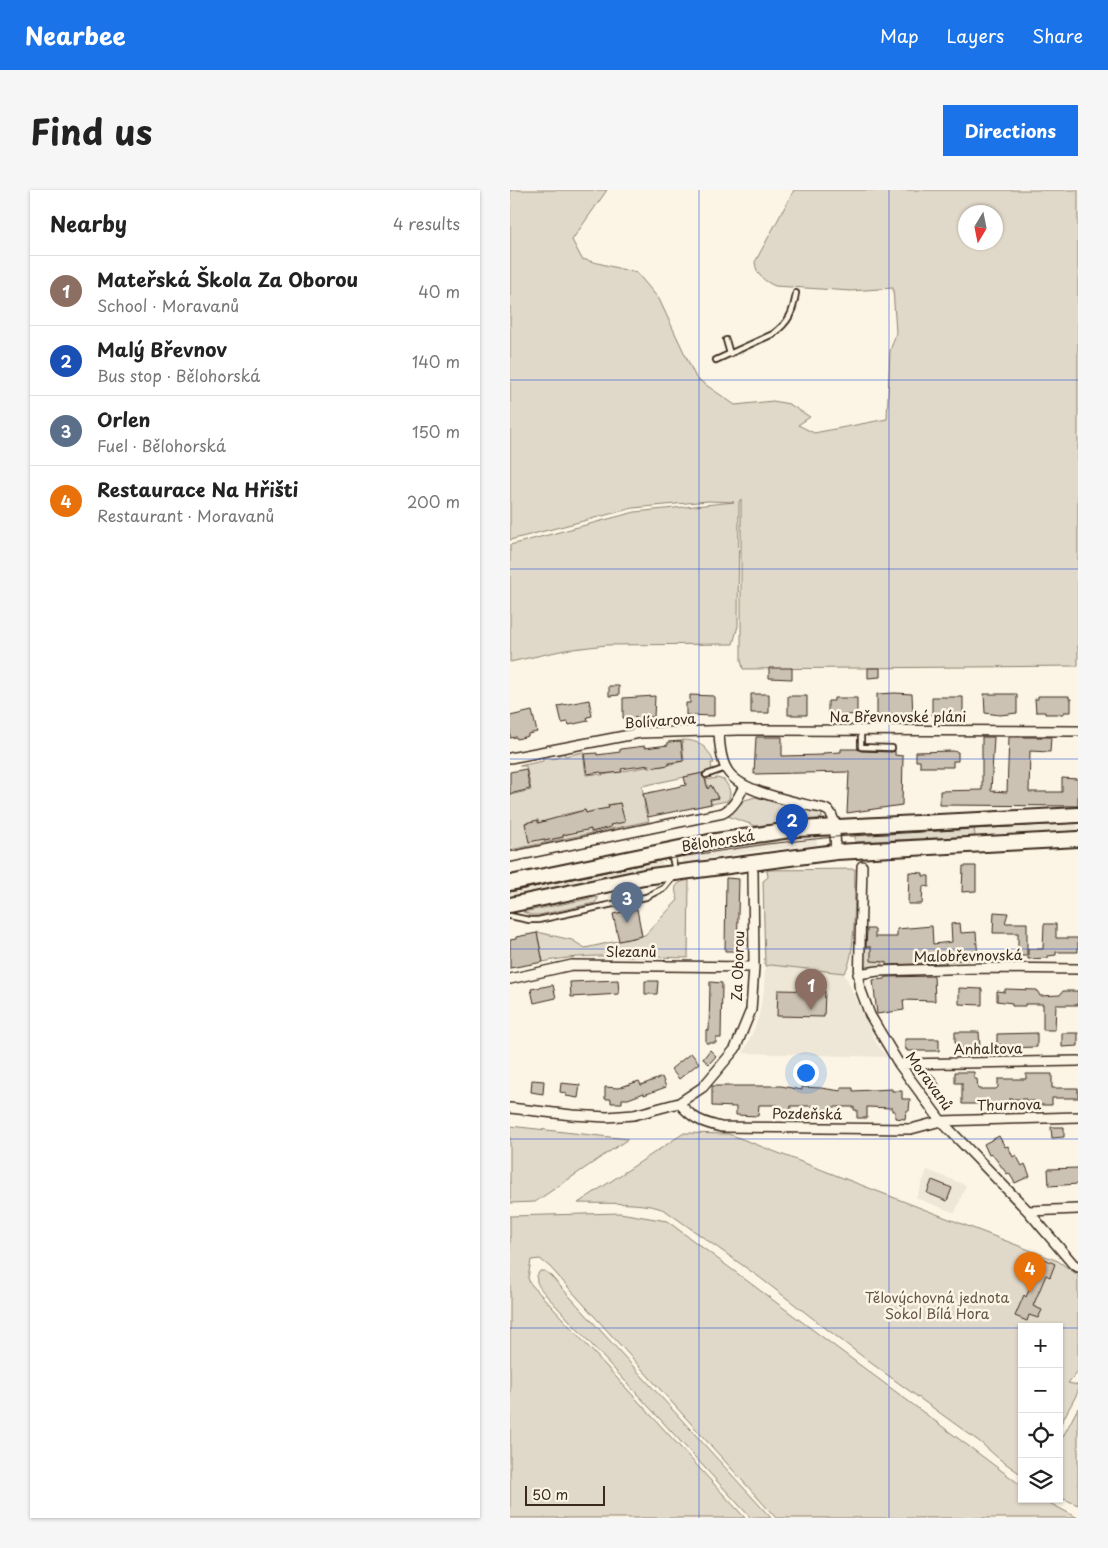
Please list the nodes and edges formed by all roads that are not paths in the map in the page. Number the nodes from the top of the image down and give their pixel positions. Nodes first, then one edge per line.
1 (796, 293) dead end
2 (726, 340) dead end
3 (730, 354) junction
4 (716, 360) dead end
5 (861, 730) junction
6 (719, 731) junction
7 (1078, 731) edge
8 (892, 748) dead end
9 (510, 758) edge
10 (726, 768) junction
11 (706, 775) dead end
12 (744, 786) junction
13 (1078, 815) edge
14 (834, 828) junction
15 (1078, 839) edge
16 (670, 849) junction
17 (836, 852) junction
18 (510, 857) edge
19 (862, 866) dead end
20 (675, 872) junction
21 (754, 872) dead end
22 (510, 883) edge
23 (510, 905) edge
24 (510, 916) edge
25 (754, 967) junction
26 (1078, 969) edge
27 (858, 974) junction
28 (510, 979) edge
29 (1078, 1061) edge
30 (898, 1064) junction
31 (679, 1103) junction
32 (510, 1108) edge
33 (1078, 1117) edge
34 (941, 1121) junction
35 (1078, 1209) edge
36 (1028, 1212) junction
37 (1078, 1267) edge

1 - 3 lane
2 - 3 lane
3 - 4 lane
5 - 6 street, Na Břevnovské pláni
5 - 7 street, Na Břevnovské pláni
5 - 8 lane
6 - 9 street, Bolívarova
6 - 10 street
10 - 11 lane
10 - 12 street
12 - 14 street
12 - 18 street
13 - 14 main road, Bělohorská
14 - 16 main road, Bělohorská
14 - 17 street
15 - 17 main road, Bělohorská
16 - 20 lane
16 - 22 main road, Bělohorská
17 - 20 main road, Bělohorská
19 - 27 street, Moravanů
20 - 23 main road, Bělohorská
20 - 24 lane
21 - 25 street, Za Oborou
25 - 28 street, Slezanů
25 - 31 street, Za Oborou
26 - 27 street, Malobřevnovská
27 - 30 street, Moravanů
29 - 30 street, Anhaltova
30 - 34 street, Moravanů
31 - 32 street, Za Oborou
31 - 34 street, Pozdeňská
33 - 34 street, Thurnova
34 - 36 street, Moravanů
35 - 36 street
36 - 37 street, Moravanů

